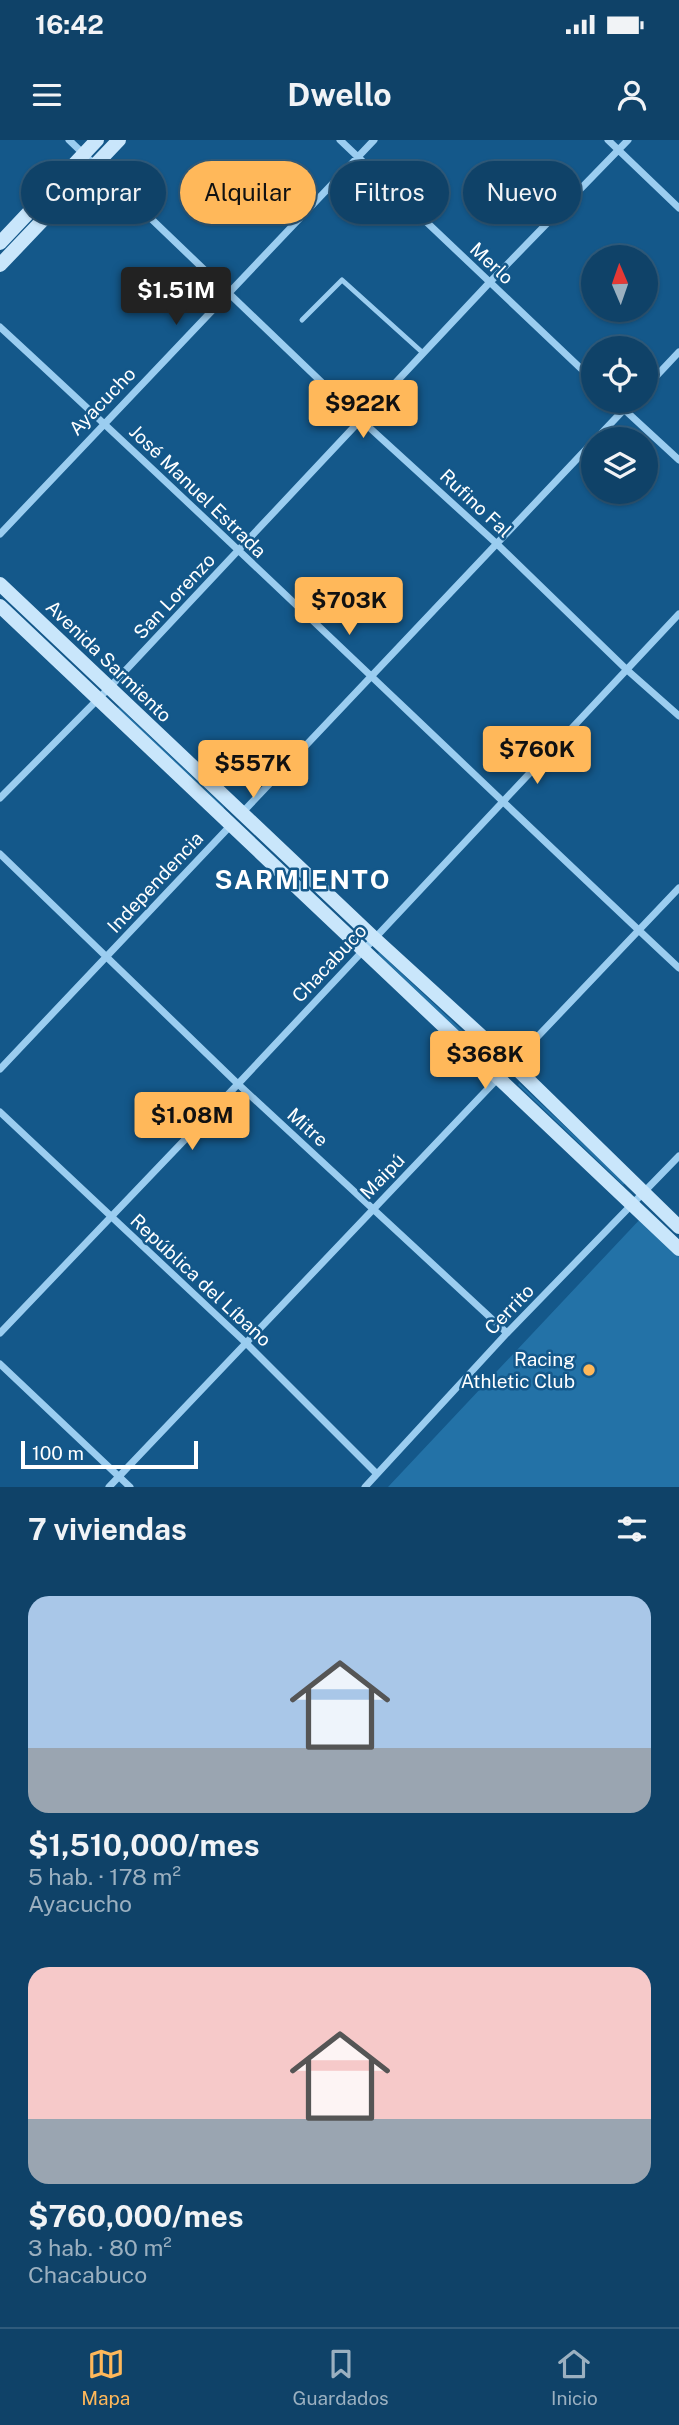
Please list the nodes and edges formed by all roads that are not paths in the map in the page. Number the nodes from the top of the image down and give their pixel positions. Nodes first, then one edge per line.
1 (69, 140) edge
2 (97, 140) edge
3 (119, 140) edge
4 (340, 140) edge
5 (374, 140) edge
6 (608, 140) edge
7 (628, 140) edge
8 (619, 150) junction
9 (84, 154) junction
10 (358, 157) junction
11 (91, 161) edge
12 (99, 161) edge
13 (679, 208) edge
14 (39, 224) edge
15 (157, 224) edge
16 (0, 243) edge
17 (0, 265) edge
18 (490, 282) junction
19 (229, 292) junction
20 (302, 320) dead end
21 (0, 327) edge
22 (679, 352) edge
23 (422, 354) junction
24 (581, 369) edge
25 (658, 374) edge
26 (621, 413) edge
27 (627, 413) edge
28 (360, 419) junction
29 (103, 422) junction
30 (607, 427) edge
31 (581, 454) edge
32 (679, 460) edge
33 (0, 534) edge
34 (497, 544) junction
35 (238, 551) junction
36 (0, 584) edge
37 (0, 606) edge
38 (679, 614) edge
39 (626, 669) junction
40 (371, 678) junction
41 (109, 688) junction
42 (98, 700) junction
43 (679, 716) edge
44 (0, 798) edge
45 (502, 803) junction
46 (242, 813) junction
47 (230, 826) junction
48 (0, 854) edge
49 (679, 888) edge
50 (639, 930) junction
51 (374, 938) junction
52 (362, 951) junction
53 (107, 956) junction
54 (679, 968) edge
55 (512, 1064) junction
56 (0, 1069) edge
57 (497, 1079) junction
58 (238, 1084) junction
59 (0, 1112) edge
60 (679, 1156) edge
61 (639, 1199) junction
62 (373, 1208) junction
63 (111, 1217) junction
64 (679, 1227) edge
65 (679, 1249) edge
66 (0, 1333) edge
67 (507, 1333) junction
68 (246, 1343) junction
69 (0, 1364) edge
70 (377, 1474) junction
71 (118, 1477) junction
72 (109, 1487) edge
73 (130, 1487) edge
74 (365, 1487) edge

1 - 9 street, Rufino Fal
2 - 9 main road
3 - 12 main road
4 - 10 street, Merlo
5 - 10 street, Ayacucho
6 - 8 street
7 - 8 street, San Lorenzo
8 - 13 street
8 - 18 street, San Lorenzo
9 - 11 street, Rufino Fal
9 - 16 main road
10 - 18 street, Merlo
10 - 19 street, Ayacucho
14 - 17 main road
15 - 19 street, Rufino Fal
18 - 23 street, San Lorenzo
18 - 24 street, Merlo
19 - 28 street, Rufino Fal
19 - 29 street, Ayacucho
20 - 23 lane
21 - 29 street, José Manuel Estrada
22 - 25 street
23 - 28 street, San Lorenzo
26 - 30 street, Independencia
27 - 32 street
28 - 34 street, Rufino Fal
28 - 35 street, San Lorenzo
29 - 33 street, Ayacucho
29 - 35 street, José Manuel Estrada
31 - 34 street, Independencia
34 - 39 street, Rufino Fal
34 - 40 street, Independencia
35 - 40 street, José Manuel Estrada
35 - 41 street, San Lorenzo
36 - 41 main road, Avenida Sarmiento
37 - 42 main road, Avenida Sarmiento
38 - 39 street, Chacabuco
39 - 43 street, Rufino Fal
39 - 45 street, Chacabuco
40 - 45 street, José Manuel Estrada
40 - 46 street, Independencia
41 - 42 street, San Lorenzo
41 - 46 main road, Avenida Sarmiento
42 - 44 street, San Lorenzo
42 - 47 main road, Avenida Sarmiento
45 - 50 street, José Manuel Estrada
45 - 51 street, Chacabuco
46 - 47 street, Independencia
46 - 51 main road, Avenida Sarmiento
47 - 52 main road, Avenida Sarmiento
47 - 53 street, Independencia
48 - 53 street, Mitre
49 - 50 street, Maipú
50 - 54 street, José Manuel Estrada
50 - 55 street, Maipú
51 - 52 street, Chacabuco
51 - 55 main road, Avenida Sarmiento
52 - 57 main road, Avenida Sarmiento
52 - 58 street, Chacabuco
53 - 56 street, Independencia
53 - 58 street, Mitre
55 - 57 street, Maipú
55 - 61 main road, Avenida Sarmiento
57 - 61 main road, Avenida Sarmiento
57 - 62 street, Maipú
58 - 62 street, Mitre
58 - 63 street, Chacabuco
59 - 63 street, República del Líbano
60 - 61 street, Cerrito
61 - 64 main road, Avenida Sarmiento
61 - 65 main road, Avenida Sarmiento
61 - 67 street, Cerrito
62 - 67 street, Mitre
62 - 68 street, Maipú
63 - 66 street, Chacabuco
63 - 68 street, República del Líbano
67 - 70 street, Cerrito
68 - 70 street, República del Líbano
68 - 71 street, Maipú
69 - 71 street
70 - 74 street, Cerrito
71 - 72 street, Maipú
71 - 73 street

